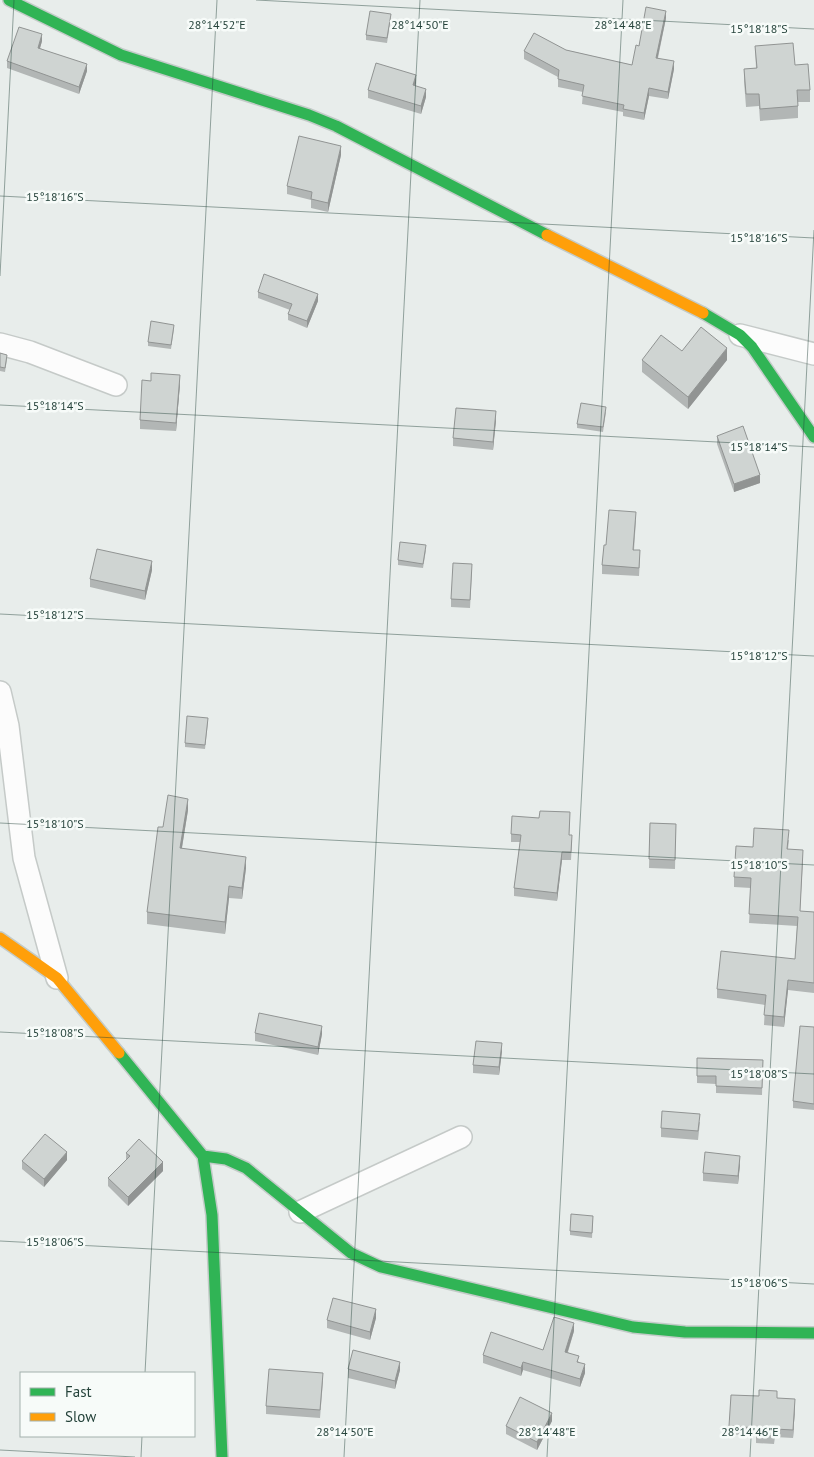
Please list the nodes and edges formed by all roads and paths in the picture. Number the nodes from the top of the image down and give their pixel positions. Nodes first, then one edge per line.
1 (8, 0) edge
2 (740, 335) junction
3 (0, 344) edge
4 (814, 354) edge
5 (116, 385) dead end
6 (814, 437) edge
7 (0, 692) edge
8 (0, 938) edge
9 (57, 978) junction
10 (461, 1137) dead end
11 (203, 1156) junction
12 (300, 1212) junction
13 (814, 1333) edge
14 (222, 1457) edge

1 - 2 street
2 - 4 street
2 - 6 street
3 - 5 street
7 - 9 street
8 - 9 street
9 - 11 street
10 - 12 street
11 - 12 street
11 - 14 street
12 - 13 street

